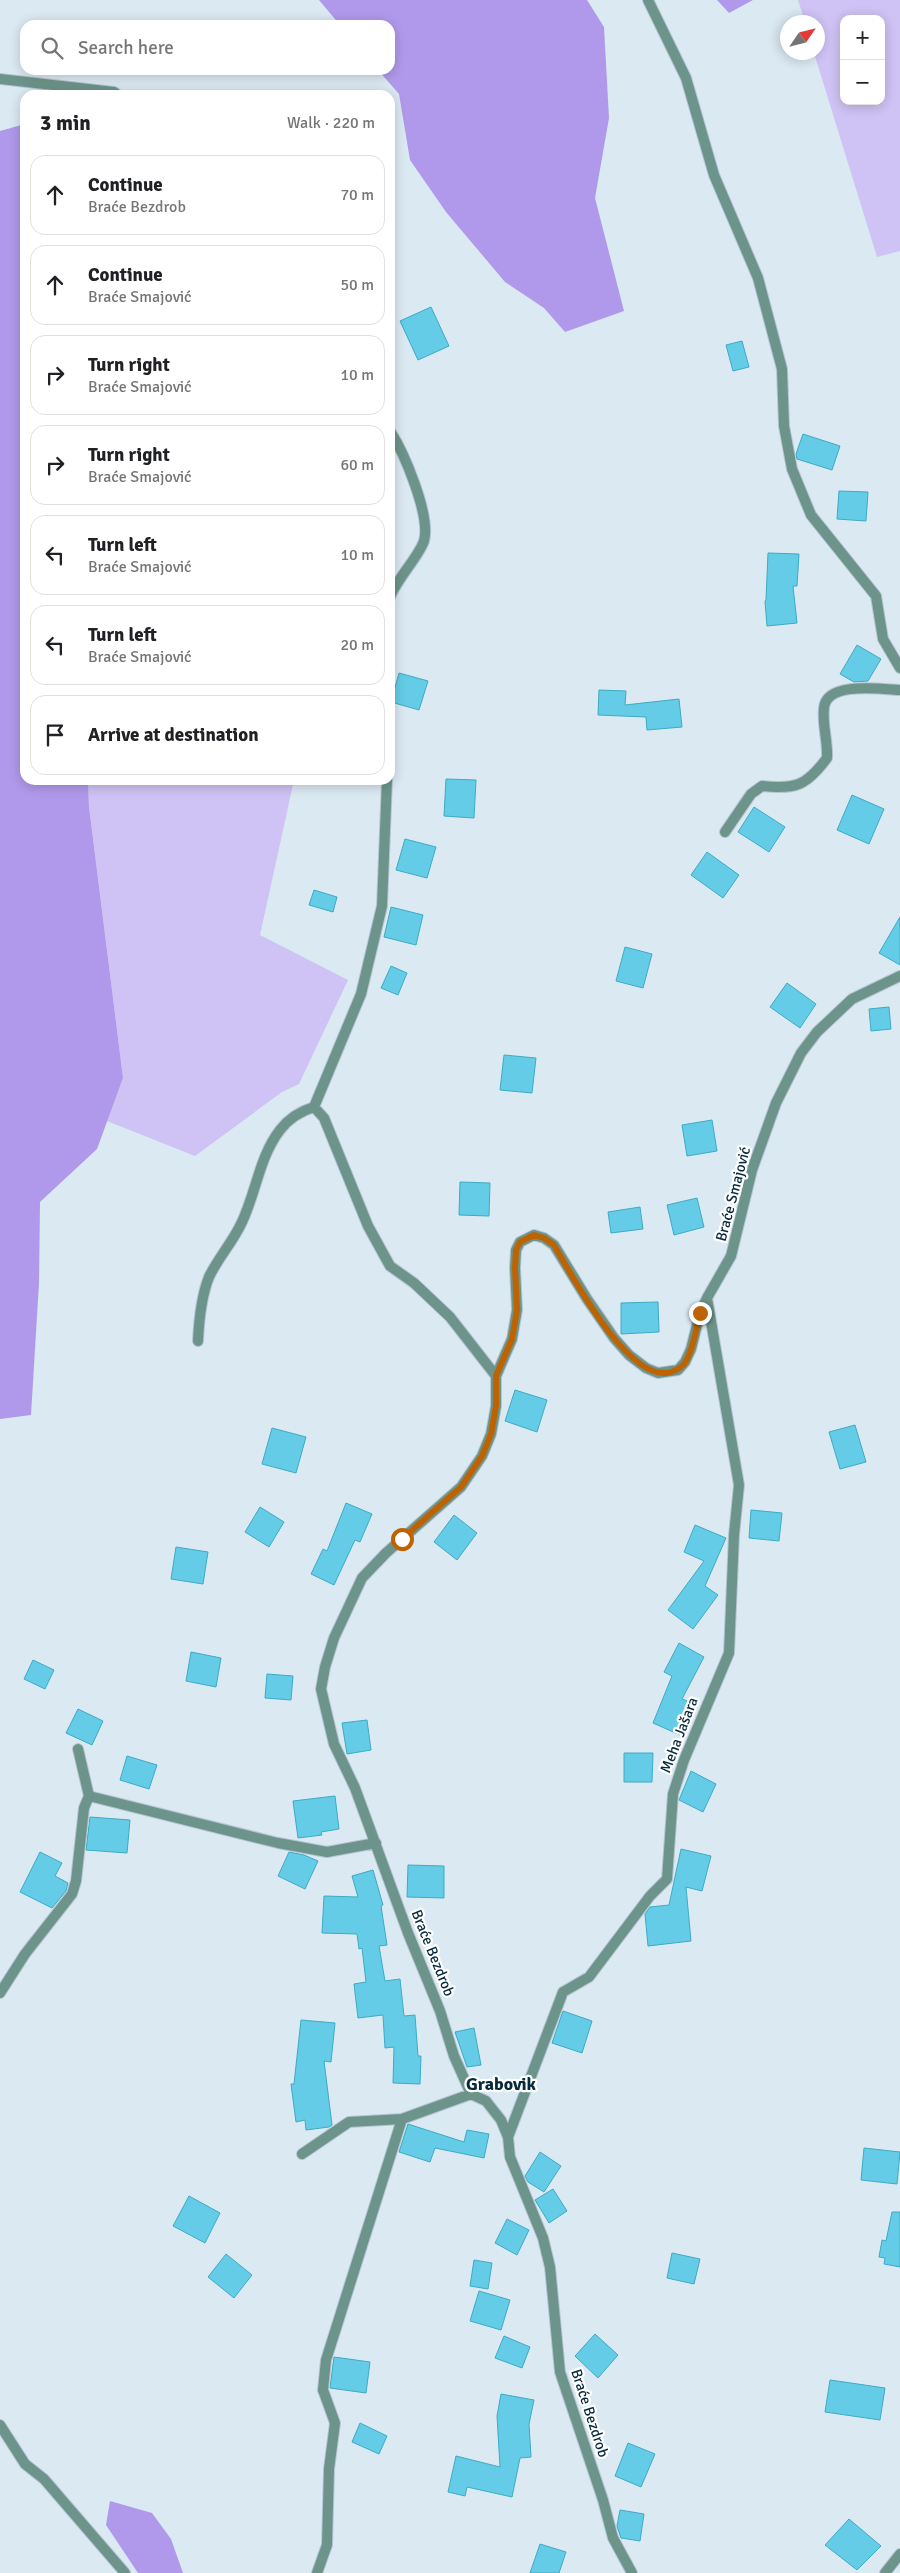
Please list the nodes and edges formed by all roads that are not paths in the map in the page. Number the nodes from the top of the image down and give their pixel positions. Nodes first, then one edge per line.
1 (648, 0) edge
2 (0, 79) edge
3 (96, 90) edge
4 (395, 438) edge
5 (395, 589) edge
6 (900, 668) edge
7 (900, 690) edge
8 (387, 785) edge
9 (725, 832) dead end
10 (900, 976) edge
11 (314, 1107) junction
12 (707, 1298) junction
13 (198, 1341) dead end
14 (496, 1376) junction
15 (78, 1749) dead end
16 (88, 1796) junction
17 (376, 1843) junction
18 (0, 1993) edge
19 (471, 2094) junction
20 (402, 2119) junction
21 (508, 2137) junction
22 (302, 2154) dead end
23 (0, 2425) edge
24 (900, 2554) edge
25 (125, 2573) edge
26 (318, 2573) edge
27 (632, 2573) edge
28 (885, 2573) edge

1 - 6 street
2 - 3 street
4 - 5 street
7 - 9 street
8 - 11 street
10 - 12 street, Braće Smajović
11 - 13 street
11 - 14 street
12 - 14 street, Braće Smajović
12 - 21 street, Meha Jašara
14 - 17 street, Braće Bezdrob
15 - 16 street
16 - 17 street
16 - 18 street
17 - 19 street, Braće Bezdrob
19 - 20 street
19 - 21 street, Braće Bezdrob
20 - 22 street
20 - 26 street
21 - 27 street, Braće Bezdrob
23 - 25 street
24 - 28 street

